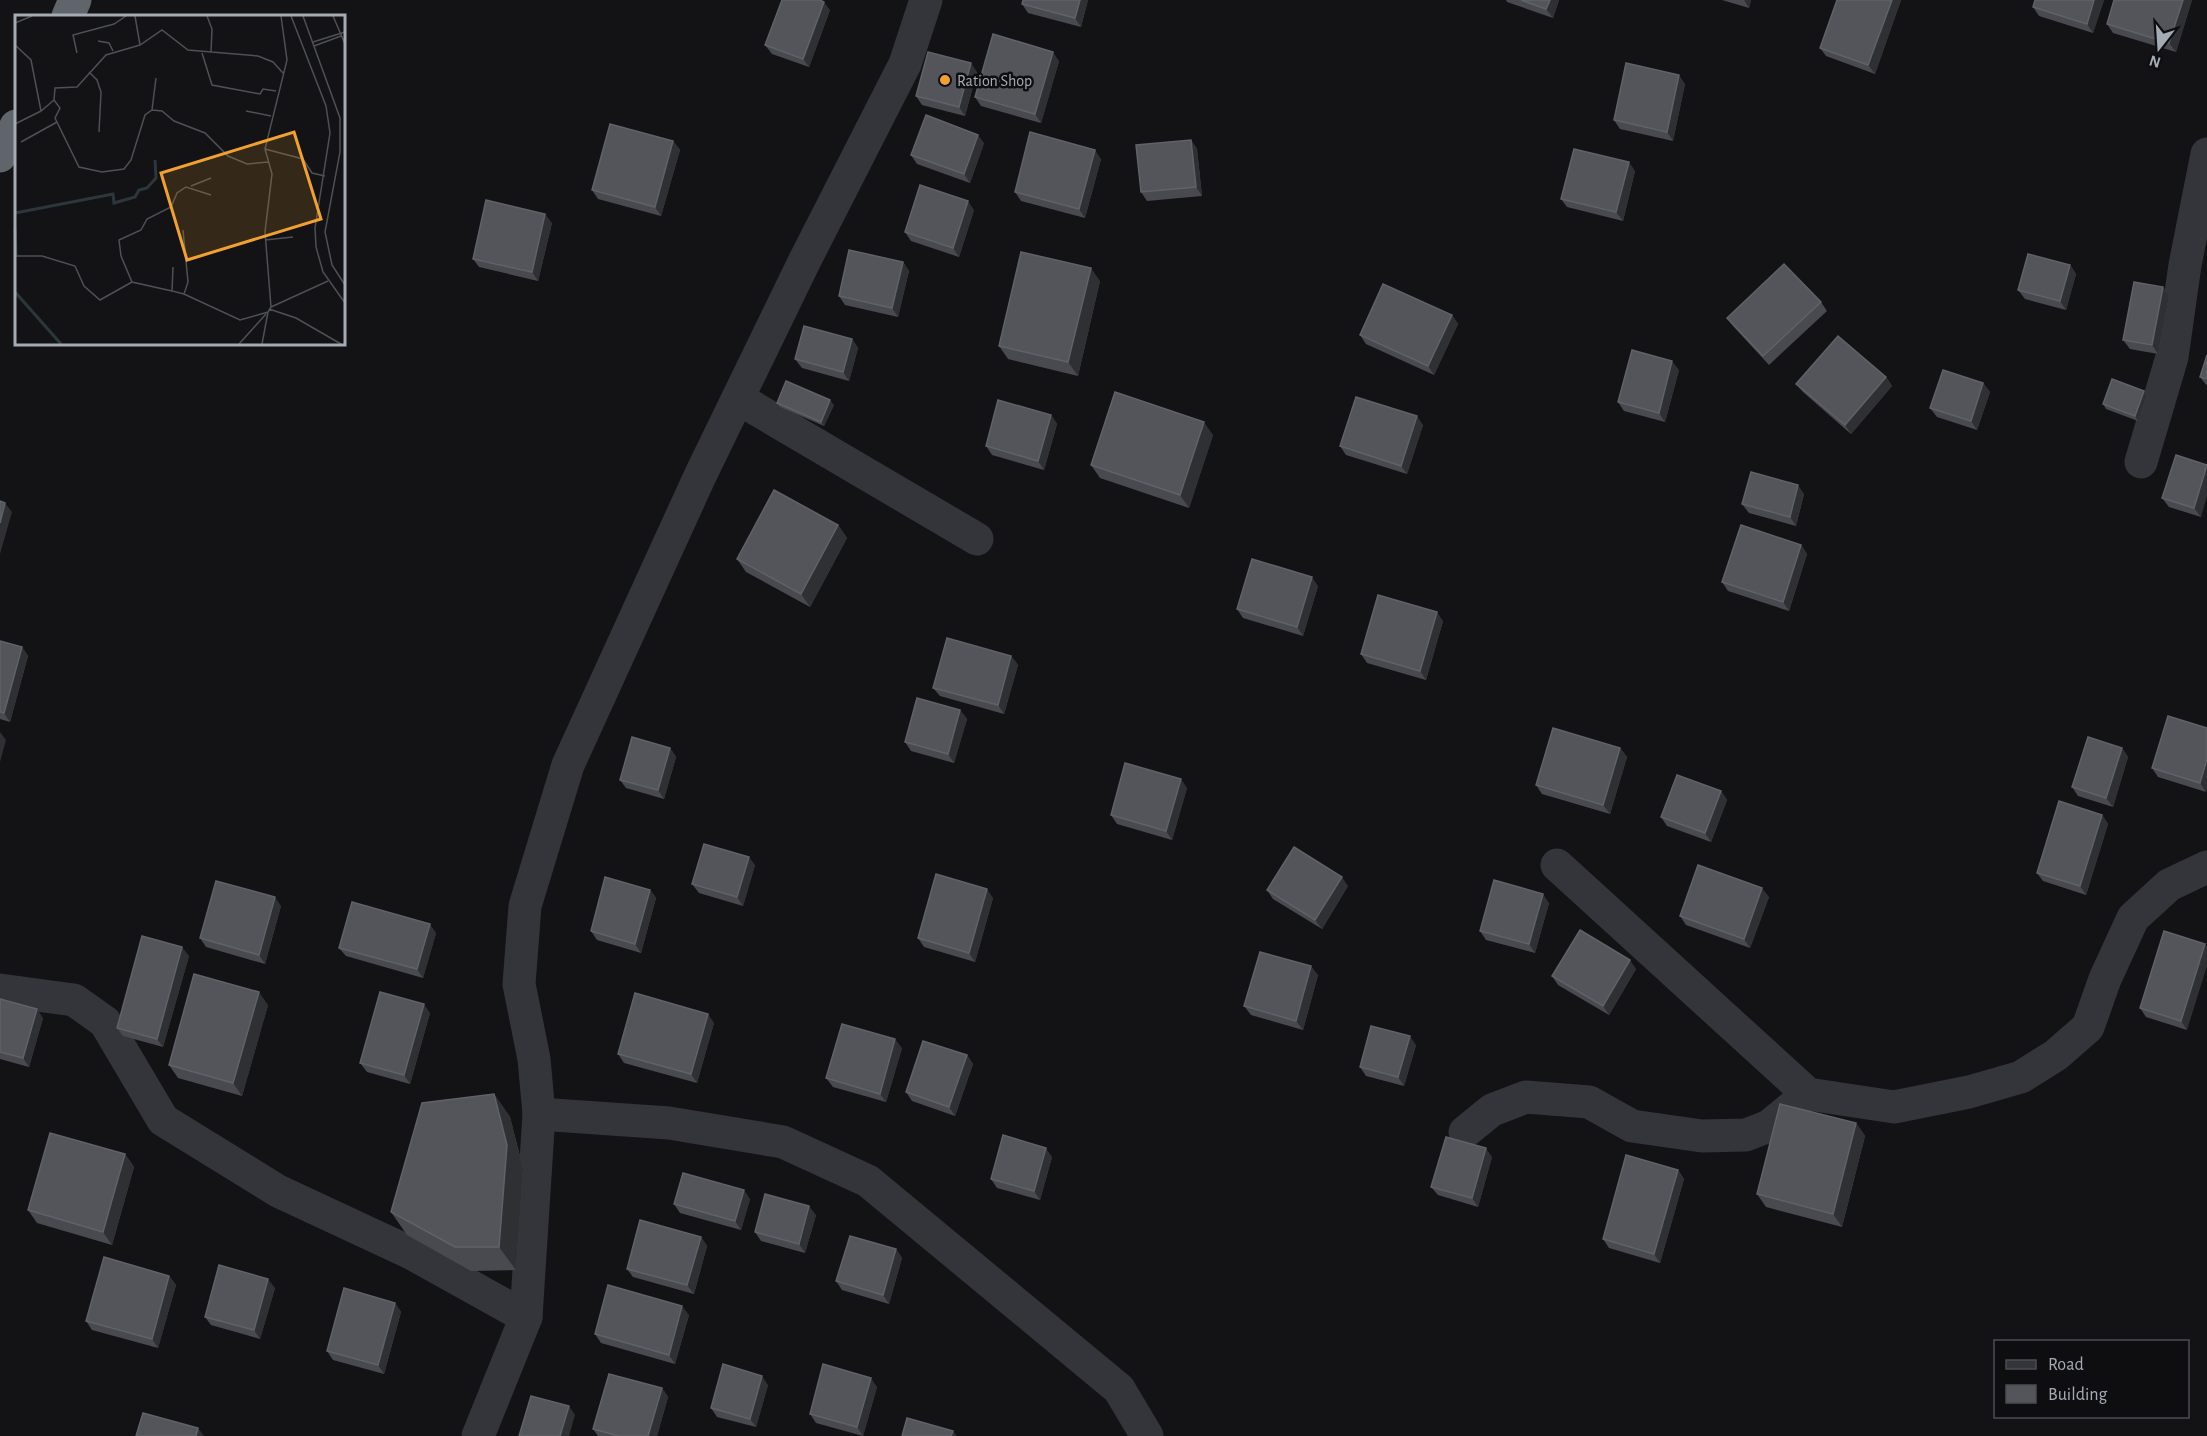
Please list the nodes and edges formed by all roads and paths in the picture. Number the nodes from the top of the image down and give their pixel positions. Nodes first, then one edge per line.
1 (75, 0) edge
2 (926, 0) edge
3 (68, 15) edge
4 (15, 128) edge
5 (2207, 154) edge
6 (0, 156) edge
7 (739, 399) junction
8 (2140, 462) dead end
9 (976, 538) dead end
10 (1557, 865) dead end
11 (2207, 867) edge
12 (0, 990) edge
13 (1808, 1094) junction
14 (539, 1114) junction
15 (1465, 1132) dead end
16 (526, 1317) junction
17 (478, 1436) edge
18 (1147, 1436) edge

1 - 3 highway
2 - 7 street
4 - 6 highway
5 - 8 street
7 - 9 street
7 - 14 street
10 - 13 street
11 - 13 street
12 - 16 street
13 - 15 street
14 - 16 street
14 - 18 street
16 - 17 street

